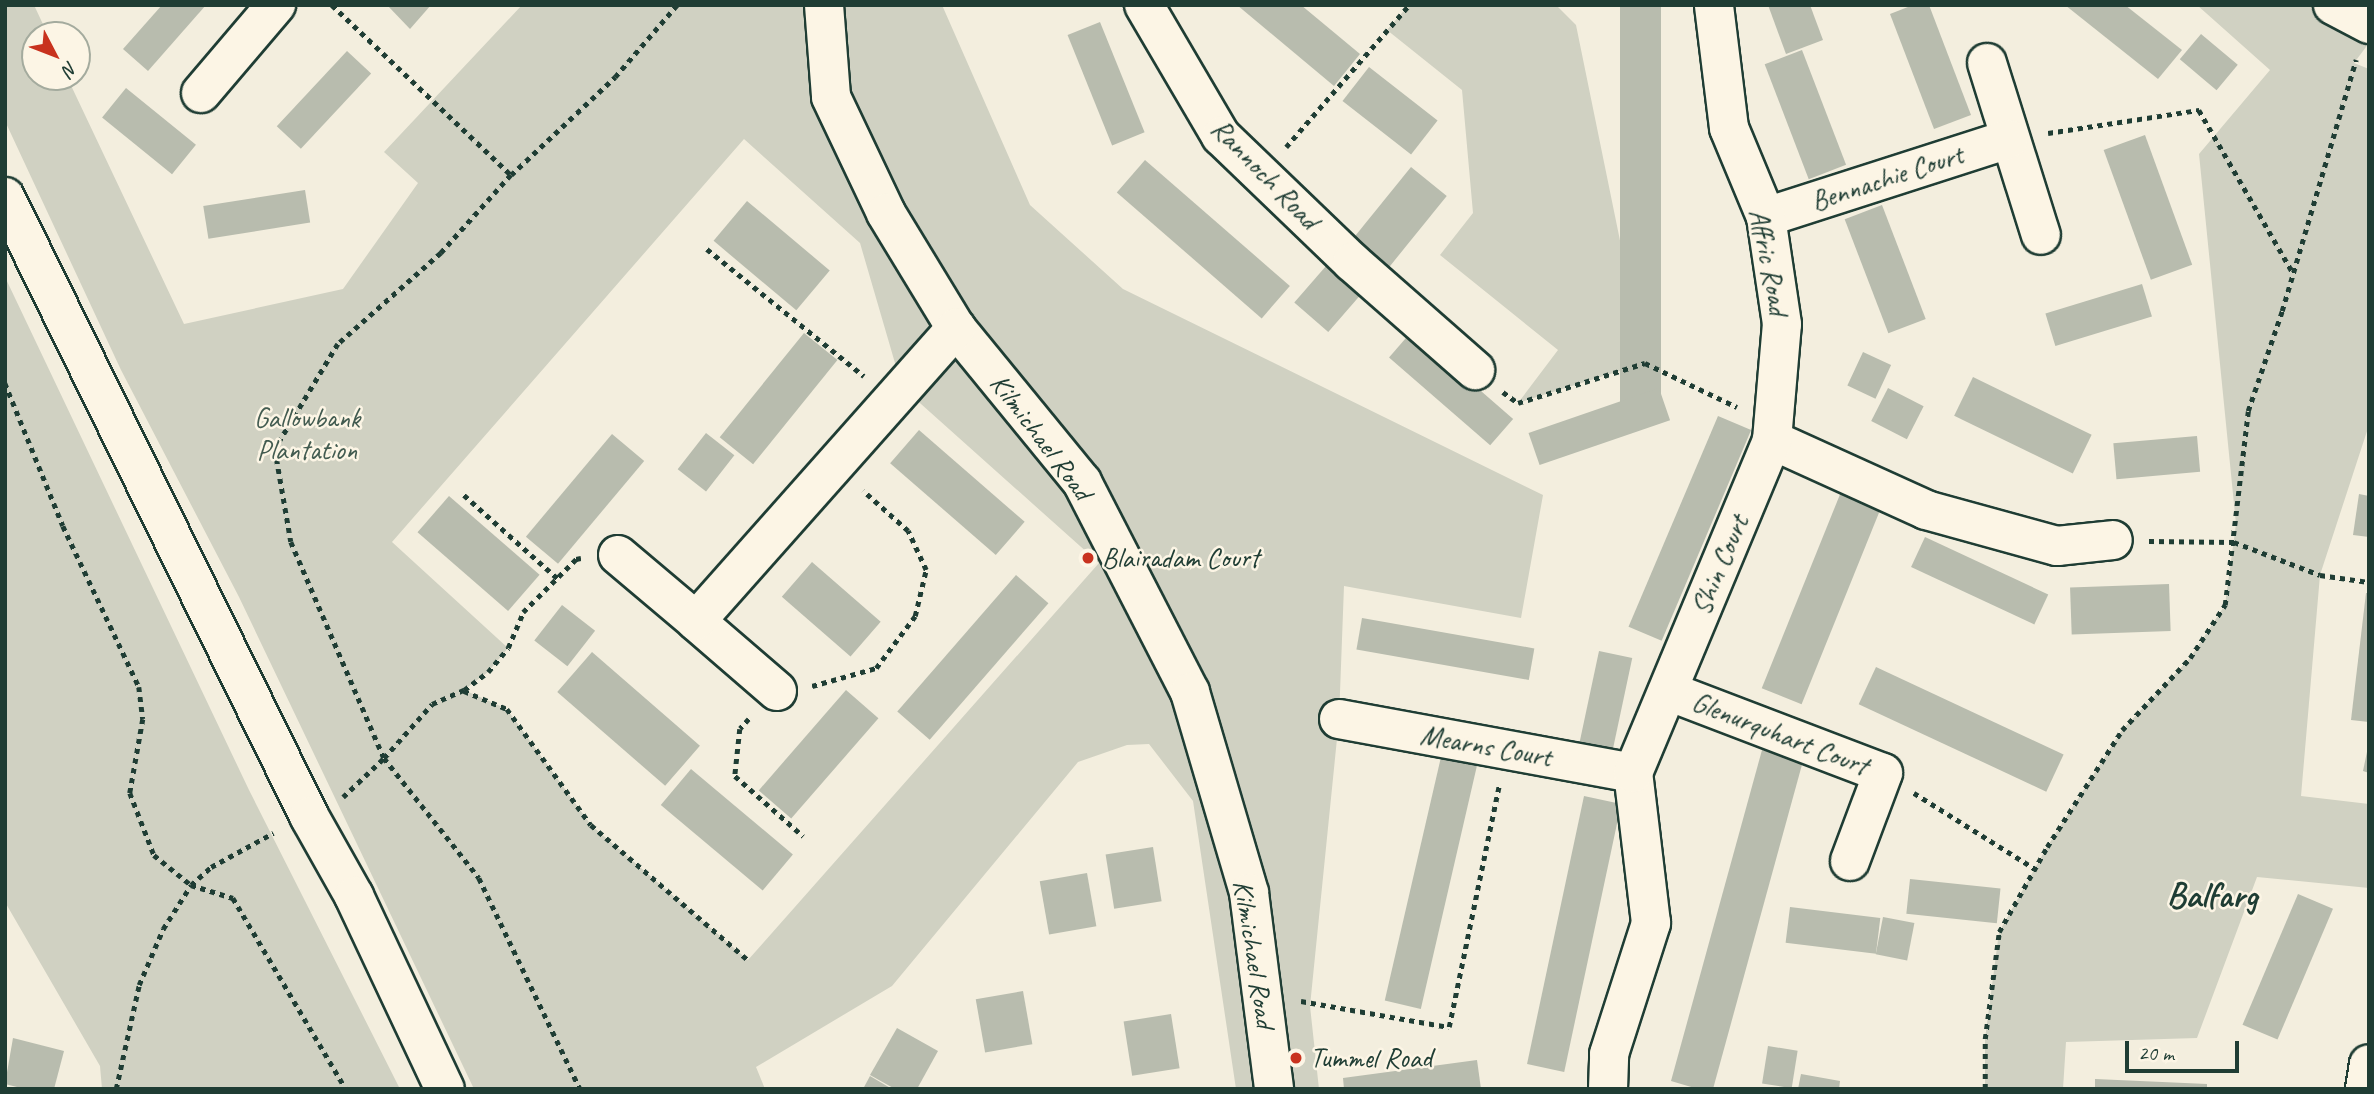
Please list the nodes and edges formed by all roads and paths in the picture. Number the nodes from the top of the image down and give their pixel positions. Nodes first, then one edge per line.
1 (276, 5) edge
2 (332, 5) edge
3 (677, 5) edge
4 (824, 5) edge
5 (1144, 5) edge
6 (1409, 5) edge
7 (1714, 5) edge
8 (2333, 5) edge
9 (2365, 38) edge
10 (1987, 63) dead end
11 (201, 93) dead end
12 (2009, 139) junction
13 (511, 175) junction
14 (1262, 176) junction
15 (5, 197) edge
16 (1766, 217) junction
17 (2041, 235) dead end
18 (707, 248) dead end
19 (2293, 273) junction
20 (956, 328) junction
21 (1475, 370) joint
22 (5, 383) edge
23 (891, 399) junction
24 (1773, 432) junction
25 (833, 466) junction
26 (464, 495) dead end
27 (2113, 540) joint
28 (2234, 542) junction
29 (618, 555) joint
30 (557, 578) junction
31 (2369, 582) edge
32 (696, 621) junction
33 (464, 690) junction
34 (777, 691) junction
35 (1668, 691) junction
36 (1339, 719) dead end
37 (1507, 750) junction
38 (384, 758) junction
39 (1633, 773) junction
40 (1883, 773) junction
41 (309, 816) junction
42 (803, 836) dead end
43 (1850, 861) dead end
44 (2035, 869) junction
45 (191, 885) junction
46 (748, 960) dead end
47 (1262, 994) junction
48 (2369, 1064) edge
49 (116, 1089) edge
50 (346, 1089) edge
51 (445, 1089) edge
52 (580, 1089) edge
53 (1274, 1089) edge
54 (1608, 1089) edge
55 (1985, 1089) edge
56 (2365, 1089) edge

1 - 11 main road
2 - 13 path
3 - 13 path
4 - 20 main road, Kilmichael Road
5 - 14 main road, Rannoch Road
6 - 14 path
7 - 16 main road, Affric Road
8 - 9 main road
9 - 19 path
10 - 12 main road
12 - 16 main road, Bennachie Court
12 - 17 main road
12 - 19 path
13 - 38 path
14 - 21 main road, Rannoch Road
15 - 41 main road
16 - 24 main road, Affric Road
18 - 23 path
19 - 28 path
20 - 23 main road
20 - 47 main road, Kilmichael Road
21 - 24 path
22 - 45 path
23 - 25 main road
24 - 27 main road
24 - 35 main road, Shin Court
25 - 32 main road
25 - 34 path
26 - 30 path
27 - 28 path
28 - 31 path
28 - 44 path
29 - 30 path
29 - 32 main road
30 - 33 path
32 - 34 main road
33 - 38 path
33 - 46 path
34 - 42 path
35 - 39 main road
35 - 40 main road, Glenurquhart Court
36 - 37 main road, Mearns Court
37 - 39 main road, Mearns Court
37 - 47 path
38 - 41 path
38 - 52 path
39 - 54 main road
40 - 43 main road, Glenurquhart Court
40 - 44 path
41 - 45 path
41 - 51 main road
44 - 55 path
45 - 49 path
45 - 50 path
47 - 53 main road, Kilmichael Road
48 - 56 main road

